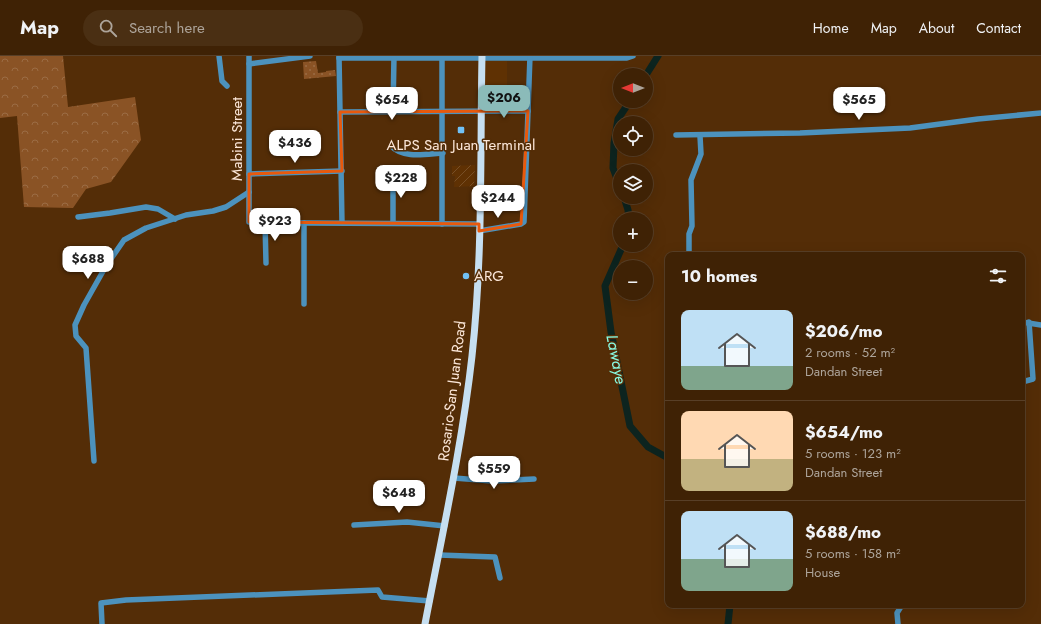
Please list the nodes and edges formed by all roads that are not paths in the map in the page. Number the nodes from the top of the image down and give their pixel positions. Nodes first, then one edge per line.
1 (219, 56) edge
2 (249, 56) edge
3 (310, 56) edge
4 (633, 56) edge
5 (339, 57) edge
6 (394, 57) edge
7 (442, 57) edge
8 (482, 57) edge
9 (530, 57) edge
10 (249, 64) junction
11 (227, 86) dead end
12 (481, 111) junction
13 (528, 111) junction
14 (340, 112) junction
15 (393, 112) junction
16 (443, 112) junction
17 (1041, 113) edge
18 (676, 135) dead end
19 (700, 136) junction
20 (391, 146) dead end
21 (443, 153) junction
22 (342, 171) junction
23 (249, 174) junction
24 (393, 174) dead end
25 (249, 192) junction
26 (78, 217) dead end
27 (175, 219) junction
28 (265, 222) junction
29 (304, 223) junction
30 (342, 223) junction
31 (393, 223) junction
32 (442, 224) junction
33 (479, 227) junction
34 (689, 252) edge
35 (266, 263) dead end
36 (304, 304) dead end
37 (1025, 322) edge
38 (1029, 322) junction
39 (1041, 325) edge
40 (1025, 382) edge
41 (94, 461) dead end
42 (454, 478) junction
43 (534, 479) dead end
44 (354, 525) dead end
45 (445, 526) junction
46 (439, 555) junction
47 (500, 578) dead end
48 (430, 601) junction
49 (900, 608) edge
50 (102, 624) edge
51 (425, 624) edge
52 (898, 624) edge

1 - 11 street
2 - 10 street, Mabini Street
3 - 10 street
4 - 9 street
5 - 6 street
5 - 14 street
6 - 7 street
6 - 15 street
7 - 8 street
7 - 16 street
8 - 9 street
8 - 12 main road, Rosario-San Juan Road
9 - 13 street
10 - 23 street, Mabini Street
12 - 13 street
12 - 16 street
12 - 33 main road, Rosario-San Juan Road
13 - 33 street
14 - 15 street
14 - 22 street
15 - 16 street
16 - 21 street
17 - 19 street
18 - 19 street
19 - 34 street
20 - 21 street
21 - 32 street
22 - 23 street
22 - 30 street
23 - 25 street, Mabini Street
24 - 31 street
25 - 27 street
25 - 28 street, Mabini Street
26 - 27 street
27 - 41 street
28 - 29 street
28 - 35 street
29 - 30 street
29 - 36 street
30 - 31 street
31 - 32 street
32 - 33 street
33 - 42 main road, Rosario-San Juan Road
37 - 38 street
38 - 39 street
38 - 40 street
42 - 43 street
42 - 45 main road, Rosario-San Juan Road
44 - 45 street
45 - 46 main road, Rosario-San Juan Road
46 - 47 street
46 - 48 main road, Rosario-San Juan Road
48 - 50 street
48 - 51 main road, Rosario-San Juan Road
49 - 52 street

